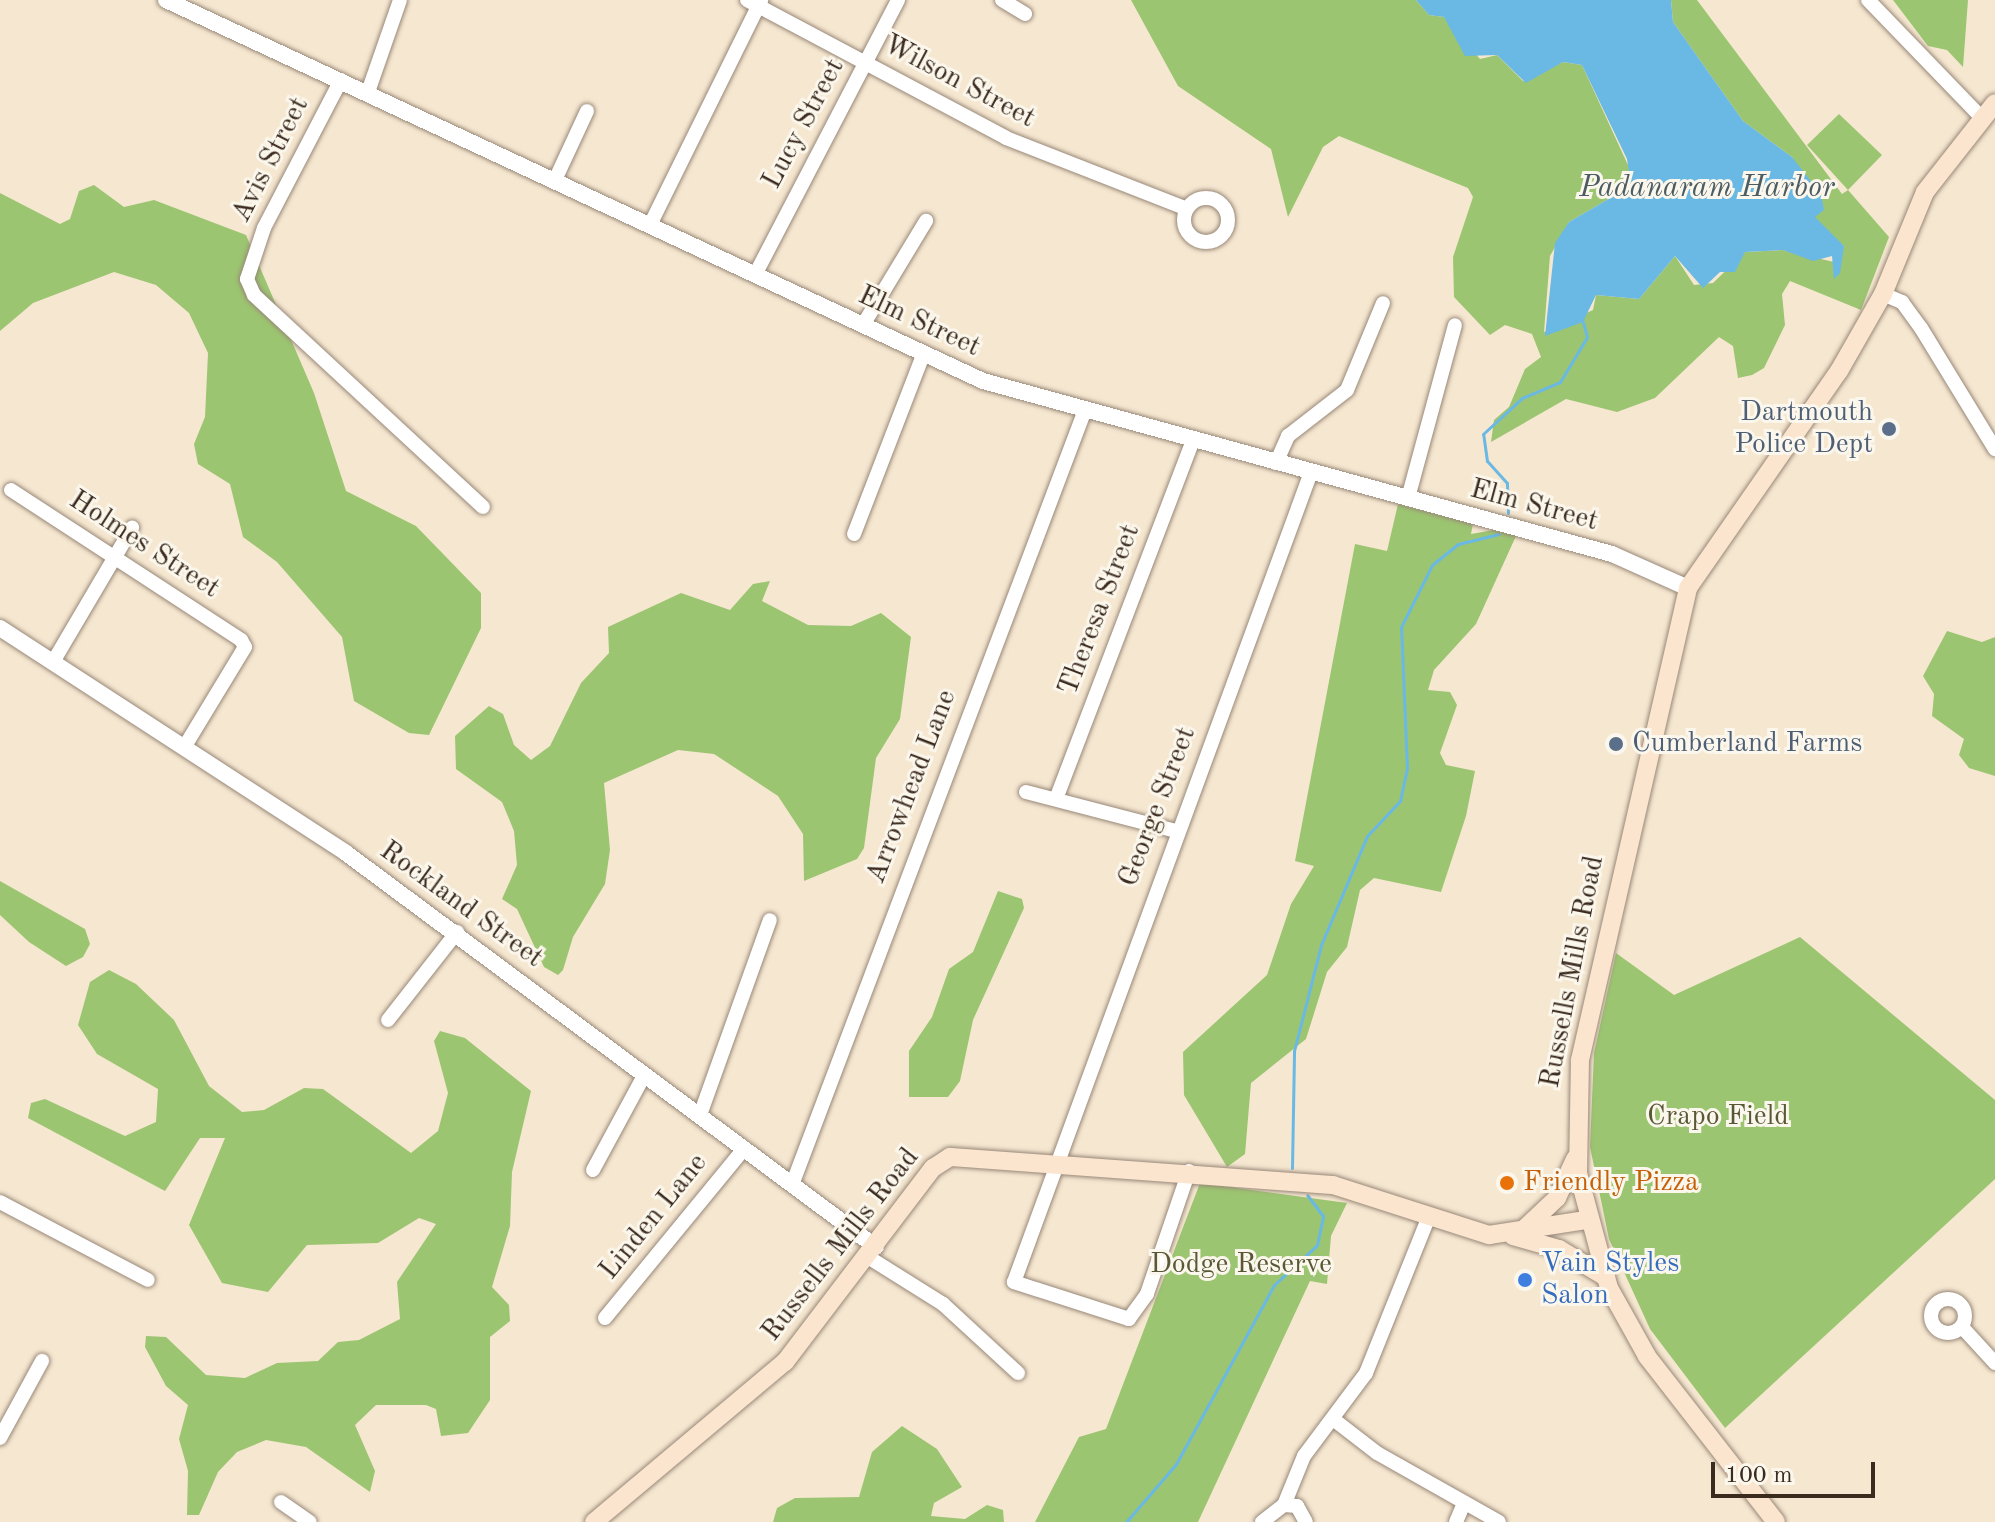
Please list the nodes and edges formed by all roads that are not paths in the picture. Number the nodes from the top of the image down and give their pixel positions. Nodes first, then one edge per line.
1 (400, 0) edge
2 (898, 0) edge
3 (1002, 0) edge
4 (1868, 0) edge
5 (171, 1) edge
6 (755, 2) edge
7 (1025, 14) dead end
8 (866, 63) junction
9 (341, 80) junction
10 (368, 92) junction
11 (1995, 103) edge
12 (587, 111) dead end
13 (1982, 118) junction
14 (555, 180) junction
15 (1187, 209) dead end
16 (926, 221) dead end
17 (651, 223) junction
18 (756, 273) junction
19 (1883, 294) junction
20 (1383, 303) dead end
21 (863, 325) junction
22 (1455, 325) dead end
23 (924, 353) junction
24 (1085, 410) junction
25 (1193, 440) junction
26 (1995, 449) edge
27 (1276, 463) junction
28 (1311, 472) junction
29 (11, 490) dead end
30 (1408, 498) junction
31 (483, 507) dead end
32 (132, 528) dead end
33 (854, 534) dead end
34 (115, 556) junction
35 (1688, 588) junction
36 (0, 628) edge
37 (53, 662) junction
38 (185, 746) junction
39 (1026, 792) dead end
40 (1056, 799) junction
41 (1176, 831) junction
42 (770, 920) dead end
43 (457, 932) junction
44 (388, 1020) dead end
45 (645, 1074) junction
46 (700, 1115) junction
47 (744, 1149) junction
48 (1576, 1157) junction
49 (1056, 1161) junction
50 (593, 1170) dead end
51 (1189, 1171) junction
52 (792, 1185) junction
53 (0, 1202) edge
54 (1429, 1216) junction
55 (1586, 1220) junction
56 (1514, 1234) junction
57 (872, 1252) junction
58 (1604, 1276) junction
59 (148, 1280) dead end
60 (605, 1318) dead end
61 (1962, 1327) dead end
62 (42, 1361) dead end
63 (1995, 1363) edge
64 (1018, 1373) dead end
65 (1333, 1419) junction
66 (0, 1438) edge
67 (281, 1502) dead end
68 (1464, 1503) junction
69 (1284, 1505) junction
70 (1772, 1521) edge
71 (310, 1522) edge
72 (594, 1522) edge
73 (1262, 1522) edge
74 (1306, 1522) edge
75 (1456, 1522) edge
76 (1499, 1522) edge

1 - 10 street
2 - 8 street, Lucy Street
3 - 7 street
4 - 13 street
5 - 9 street, Elm Street
6 - 8 street, Wilson Street
6 - 17 street
8 - 15 street, Wilson Street
8 - 18 street, Lucy Street
9 - 10 street, Elm Street
9 - 31 street, Avis Street
10 - 14 street, Elm Street
11 - 13 main road, Russells Mills Road
12 - 14 street
13 - 19 main road, Russells Mills Road
14 - 17 street, Elm Street
16 - 21 street
17 - 18 street, Elm Street
18 - 21 street, Elm Street
19 - 26 street
19 - 35 main road, Russells Mills Road
20 - 27 street
21 - 23 street, Elm Street
22 - 30 street
23 - 24 street, Elm Street
23 - 33 street
24 - 25 street, Elm Street
24 - 52 street, Arrowhead Lane
25 - 27 street, Elm Street
25 - 40 street, Theresa Street
27 - 28 street, Elm Street
28 - 30 street, Elm Street
28 - 41 street, George Street
29 - 34 street, Holmes Street
30 - 35 street, Elm Street
32 - 34 street
34 - 37 street
34 - 38 street, Holmes Street
35 - 48 main road, Russells Mills Road
36 - 37 street, Rockland Street
37 - 38 street, Rockland Street
38 - 43 street, Rockland Street
39 - 40 street
40 - 41 street
41 - 49 street, George Street
42 - 46 street
43 - 44 street
43 - 45 street, Rockland Street
45 - 46 street, Rockland Street
45 - 50 street
46 - 47 street, Rockland Street
47 - 52 street, Rockland Street
47 - 60 street, Linden Lane
48 - 55 main road, Russells Mills Road
48 - 56 main road
49 - 51 main road, Russells Mills Road
49 - 51 street, George Street
49 - 57 main road, Russells Mills Road
51 - 54 main road, Russells Mills Road
52 - 57 street, Rockland Street
53 - 59 street
54 - 56 main road, Russells Mills Road
54 - 65 street
55 - 56 main road, Russells Mills Road
55 - 58 main road
56 - 58 main road
57 - 64 street
57 - 72 main road, Russells Mills Road
58 - 70 main road
61 - 63 street
62 - 66 street
65 - 68 street
65 - 69 street
67 - 71 street
68 - 75 street
68 - 76 street
69 - 73 street
69 - 74 street

